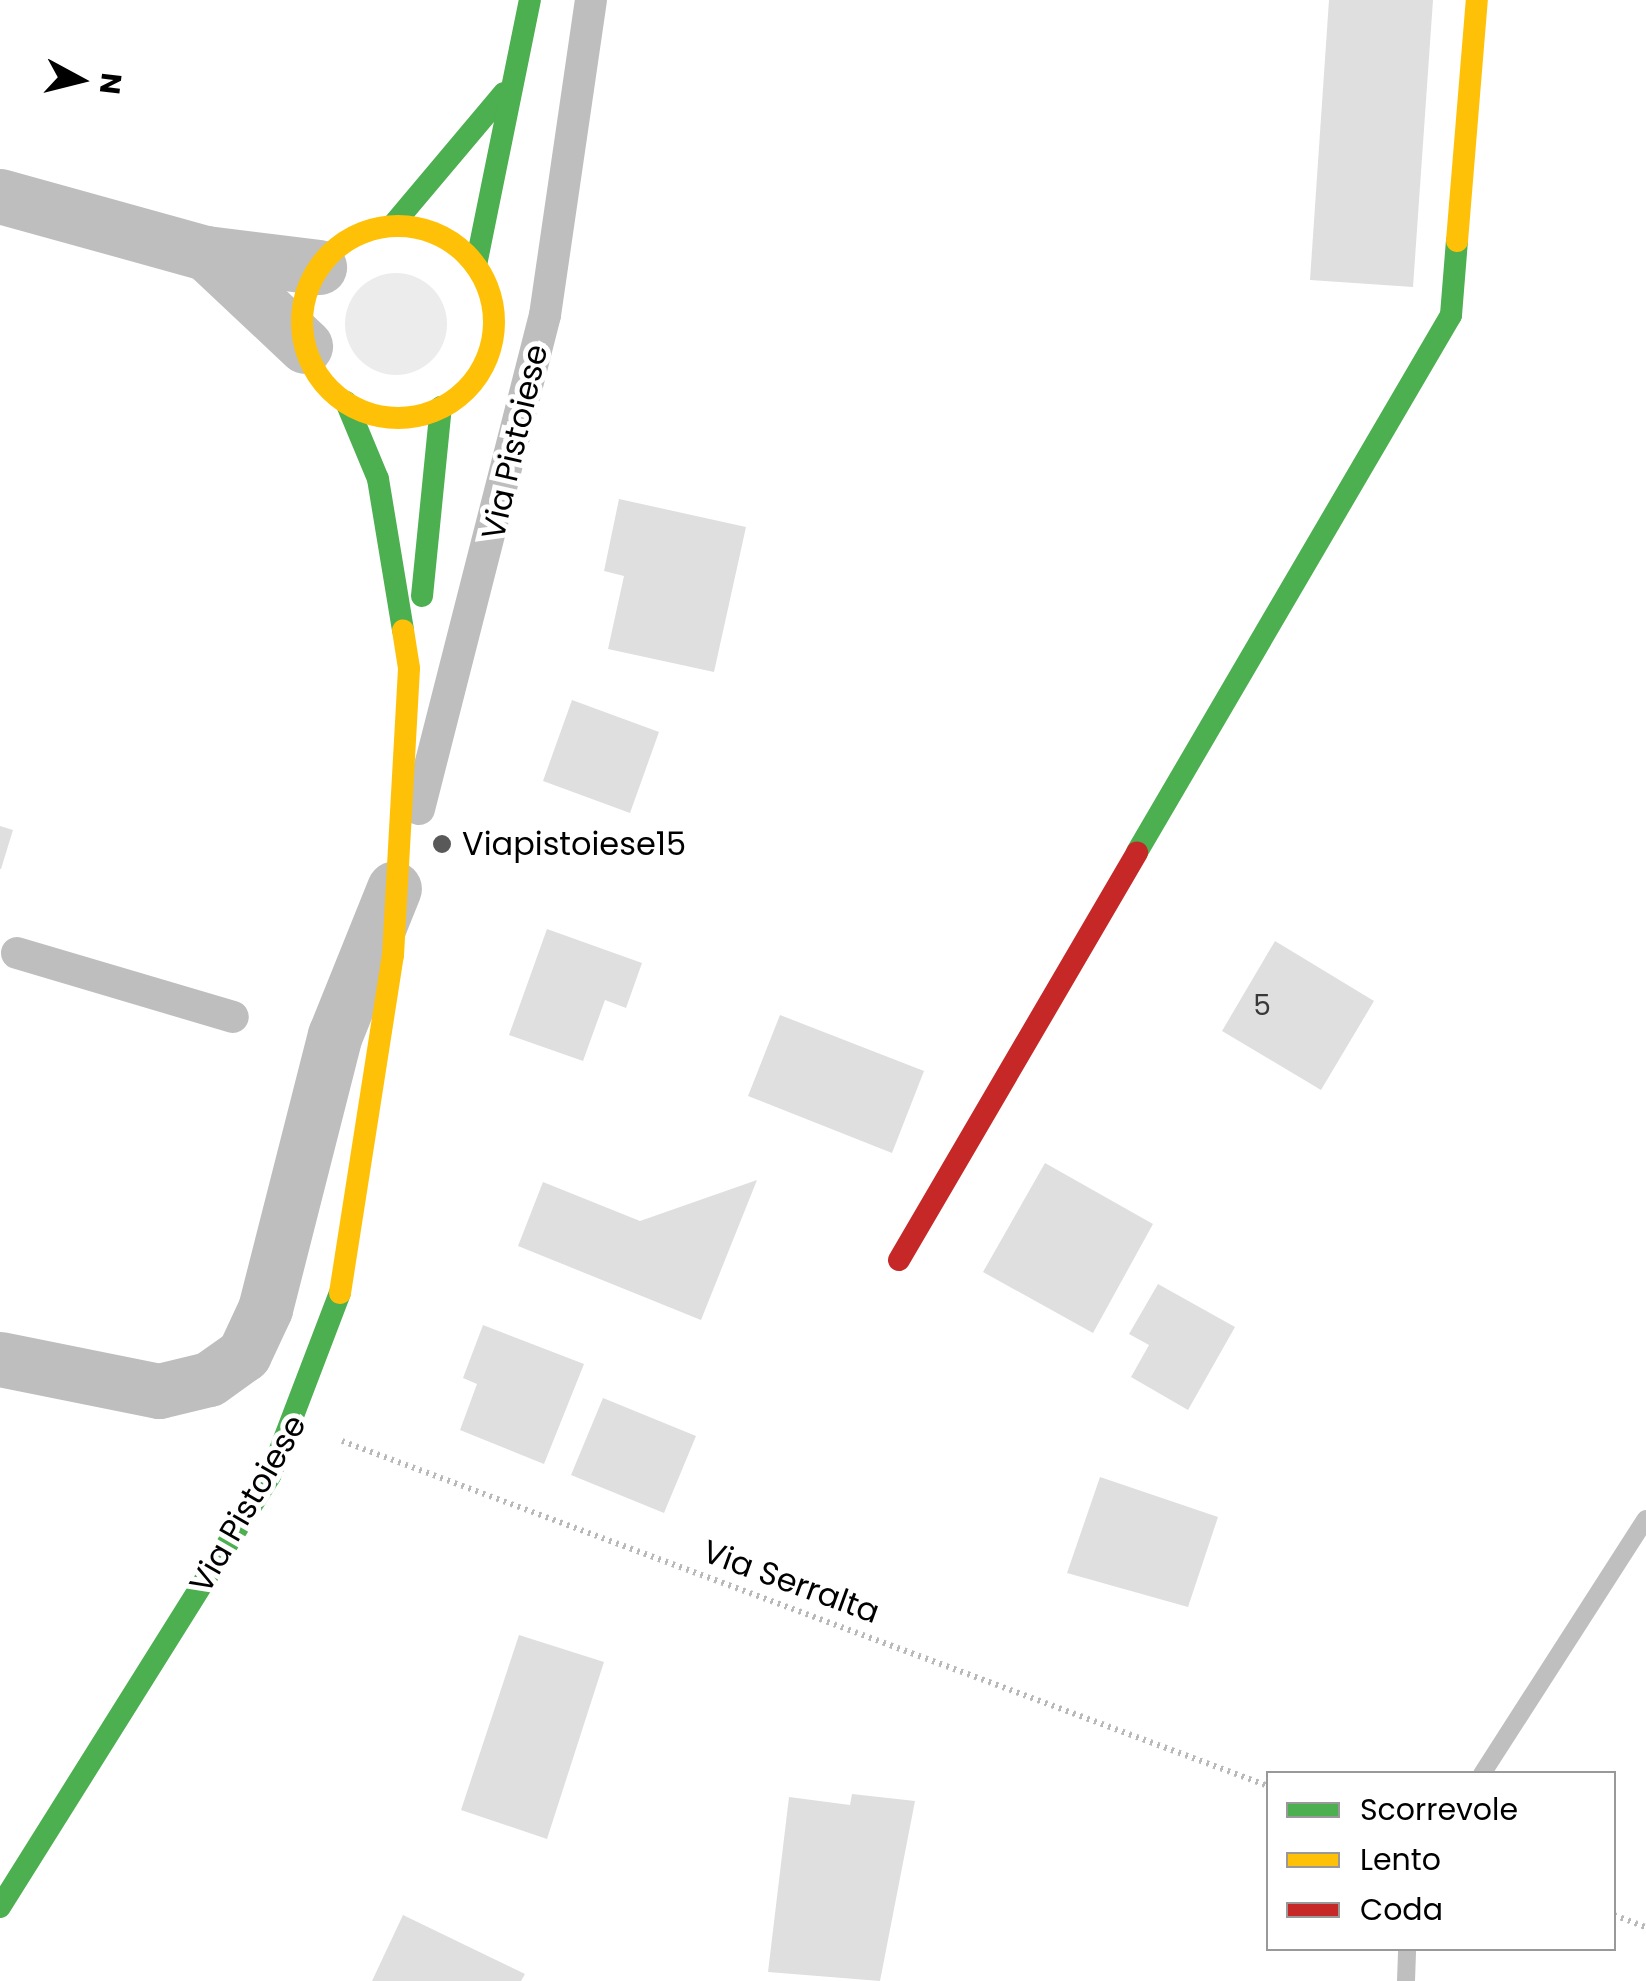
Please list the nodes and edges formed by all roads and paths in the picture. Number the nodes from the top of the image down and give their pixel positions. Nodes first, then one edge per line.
1 (530, 0) edge
2 (590, 0) edge
3 (1477, 0) edge
4 (504, 93) junction
5 (0, 196) edge
6 (392, 226) junction
7 (206, 253) junction
8 (476, 265) junction
9 (320, 266) junction
10 (305, 346) junction
11 (346, 402) junction
12 (442, 407) junction
13 (408, 668) junction
14 (399, 876) junction
15 (18, 953) dead end
16 (233, 1017) dead end
17 (899, 1260) dead end
18 (0, 1359) edge
19 (297, 1424) junction
20 (1266, 1785) edge
21 (0, 1906) edge
22 (1616, 1916) edge
23 (1646, 1927) edge

1 - 4 main road, Via Pistoiese
2 - 14 lane, Via Pistoiese
3 - 17 main road
4 - 6 main road, Via Pistoiese
4 - 8 main road, Via Pistoiese
5 - 7 street
6 - 8 main road
6 - 9 main road
7 - 9 street
7 - 10 street
8 - 12 main road, Via Pistoiese
9 - 10 main road
10 - 11 main road, Via Pistoiese
11 - 12 main road
11 - 13 main road, Via Pistoiese
12 - 13 main road, Via Pistoiese
13 - 14 main road, Via Pistoiese
14 - 18 street
14 - 19 main road, Via Pistoiese
15 - 16 lane
19 - 20 path, Via Serralta
19 - 21 main road, Via Pistoiese
22 - 23 path

